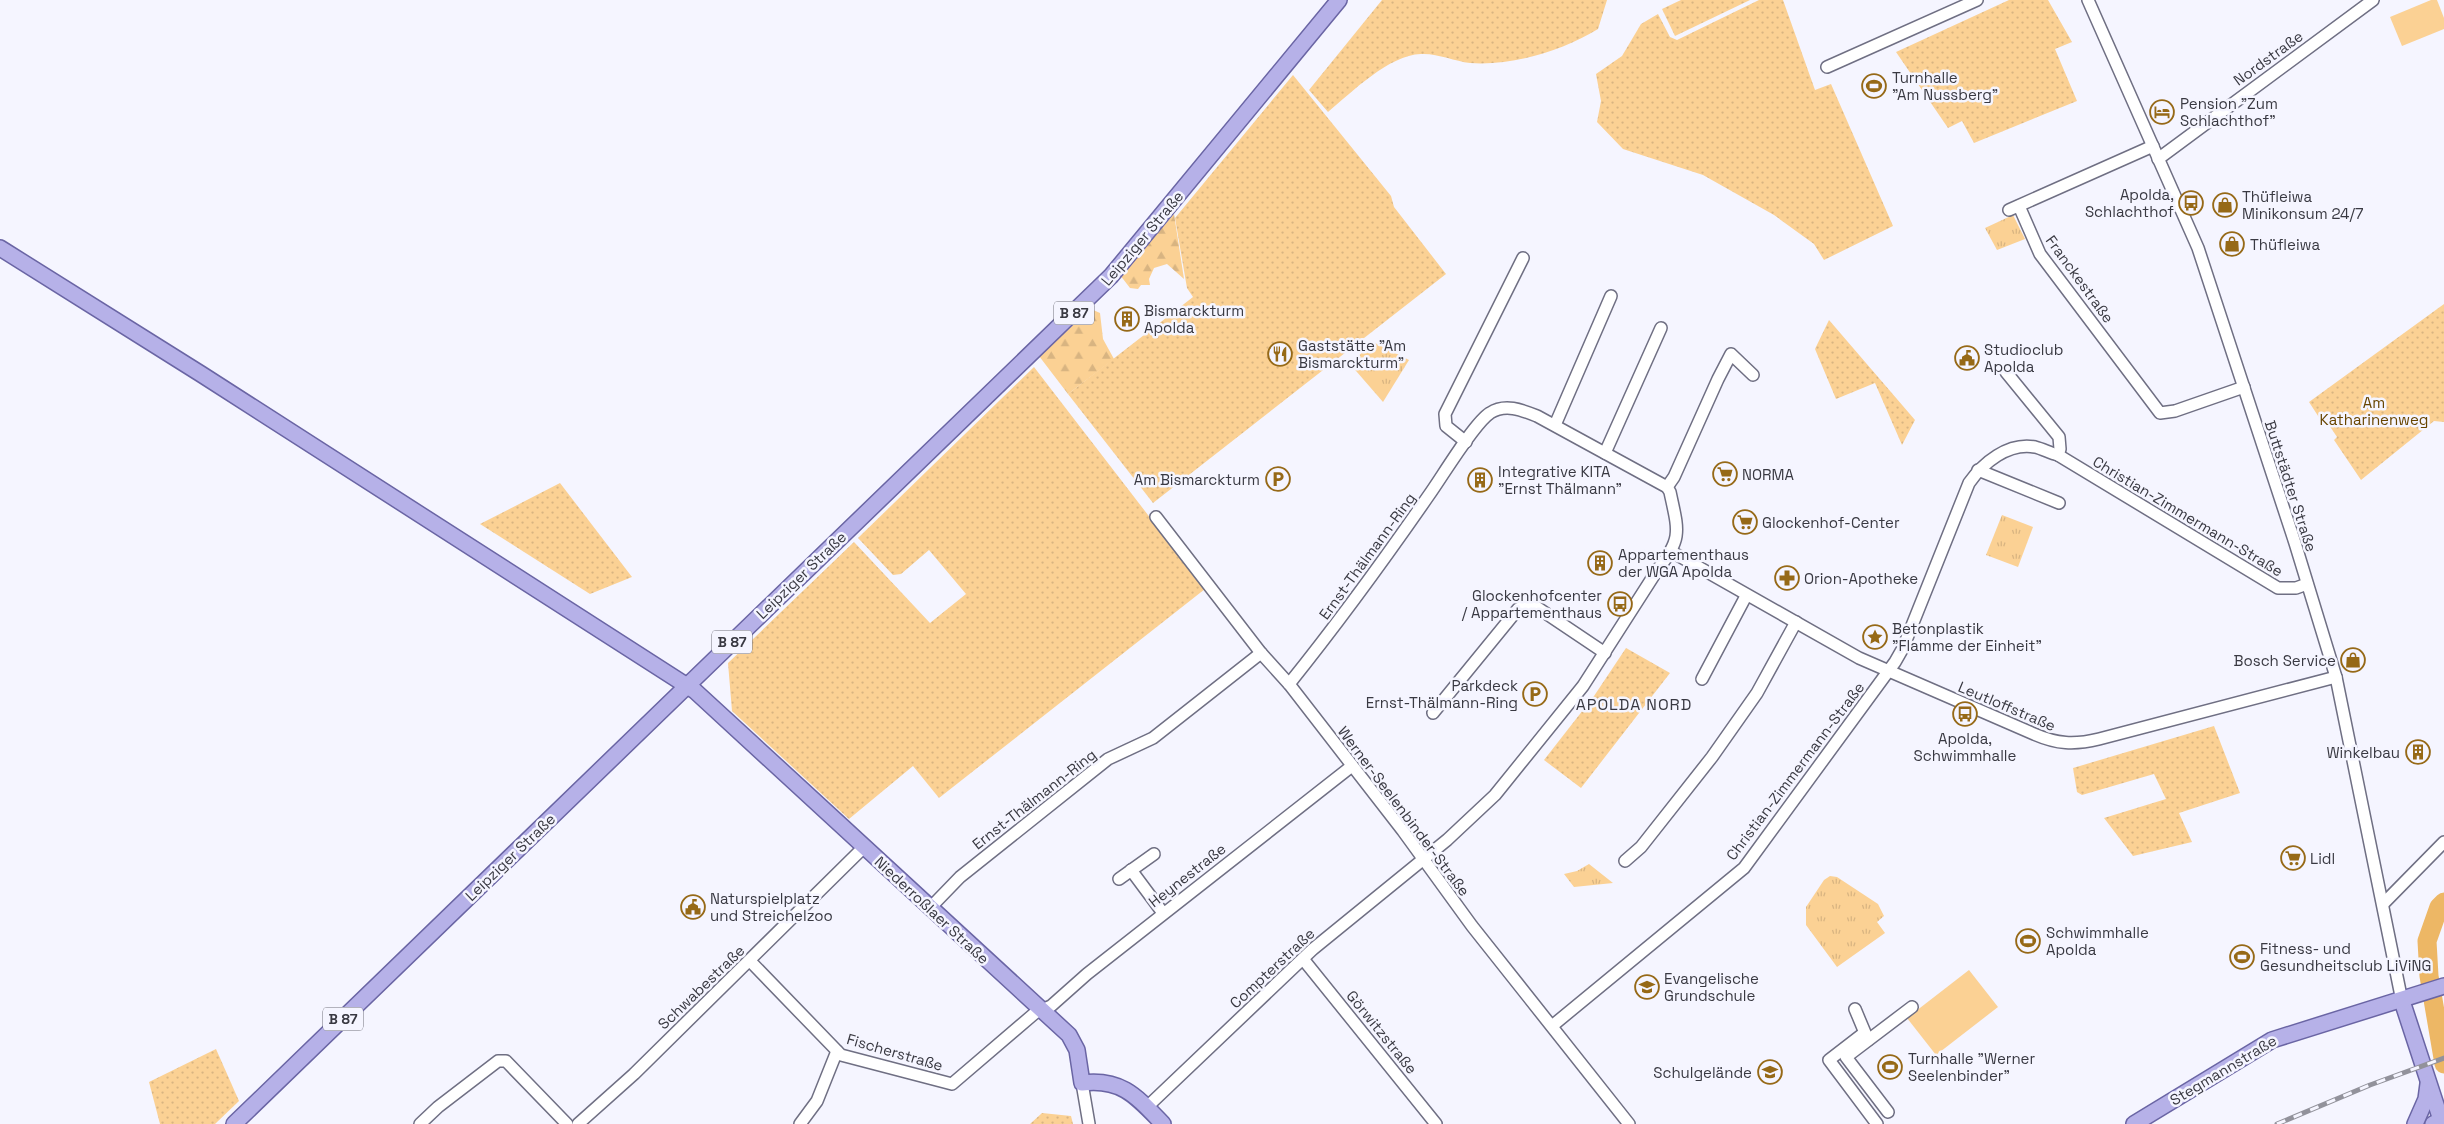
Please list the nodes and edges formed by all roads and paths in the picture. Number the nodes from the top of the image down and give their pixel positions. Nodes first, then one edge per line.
1 (1339, 0) edge
2 (1977, 0) edge
3 (2088, 0) edge
4 (2373, 0) edge
5 (1827, 67) dead end
6 (2153, 146) junction
7 (2158, 159) junction
8 (0, 248) edge
9 (1523, 258) dead end
10 (1611, 296) dead end
11 (1661, 328) dead end
12 (2006, 372) dead end
13 (1753, 375) dead end
14 (2244, 387) junction
15 (1555, 425) junction
16 (1466, 442) junction
17 (1605, 453) junction
18 (2058, 455) junction
19 (1978, 470) junction
20 (1666, 487) junction
21 (2059, 503) dead end
22 (1156, 517) dead end
23 (1672, 552) junction
24 (2307, 584) junction
25 (1746, 596) junction
26 (1796, 622) junction
27 (1261, 653) junction
28 (1605, 654) junction
29 (1888, 672) junction
30 (2336, 677) junction
31 (1702, 679) dead end
32 (1290, 684) junction
33 (687, 686) junction
34 (1433, 713) dead end
35 (1352, 766) junction
36 (2444, 842) edge
37 (864, 847) junction
38 (1154, 854) dead end
39 (1424, 860) junction
40 (1625, 861) dead end
41 (1131, 870) junction
42 (1119, 879) dead end
43 (2382, 904) junction
44 (930, 908) junction
45 (1163, 913) junction
46 (1304, 959) junction
47 (750, 961) junction
48 (2444, 986) edge
49 (2402, 1000) junction
50 (1912, 1007) dead end
51 (1855, 1009) dead end
52 (1042, 1010) junction
53 (1552, 1026) junction
54 (1866, 1036) junction
55 (837, 1051) junction
56 (2428, 1080) junction
57 (1082, 1083) junction
58 (1147, 1107) junction
59 (1888, 1112) dead end
60 (2439, 1123) edge
61 (234, 1124) edge
62 (420, 1124) edge
63 (567, 1124) edge
64 (578, 1124) edge
65 (800, 1124) edge
66 (1089, 1124) edge
67 (1163, 1124) edge
68 (1436, 1124) edge
69 (1629, 1124) edge
70 (1878, 1124) edge
71 (2134, 1124) edge
72 (2416, 1124) edge

1 - 33 main road, Leipziger Straße / B 87
2 - 5 street
3 - 6 street, Buttstädter Straße
4 - 7 street, Nordstraße
6 - 7 street, Buttstädter Straße
6 - 14 street, Franckestraße
7 - 14 street, Buttstädter Straße
8 - 33 main road, Niederroßlaer Straße
9 - 16 street
10 - 15 street
11 - 17 street
12 - 18 street
13 - 20 street
14 - 24 street, Buttstädter Straße
15 - 16 street, Ernst-Thälmann-Ring
15 - 17 street, Ernst-Thälmann-Ring
16 - 32 street, Ernst-Thälmann-Ring
17 - 20 street, Ernst-Thälmann-Ring
18 - 19 street, Christian-Zimmermann-Straße
18 - 24 street, Christian-Zimmermann-Straße
19 - 21 street
19 - 29 street, Christian-Zimmermann-Straße
20 - 23 street
22 - 27 street, Werner-Seelenbinder-Straße
23 - 25 street, Leutloffstraße
23 - 28 street
24 - 30 street, Buttstädter Straße
25 - 26 street, Leutloffstraße
25 - 31 street
26 - 29 street, Leutloffstraße
26 - 40 street
27 - 32 street, Werner-Seelenbinder-Straße
27 - 44 street, Ernst-Thälmann-Ring
28 - 34 street
28 - 39 street
29 - 30 street, Leutloffstraße
29 - 53 street, Christian-Zimmermann-Straße
30 - 43 street, Buttstädter Straße
32 - 35 street, Werner-Seelenbinder-Straße
33 - 37 main road, Niederroßlaer Straße
33 - 61 main road, Leipziger Straße / B 87
35 - 39 street, Werner-Seelenbinder-Straße
35 - 45 street, Heynestraße
36 - 43 street
37 - 44 main road, Niederroßlaer Straße
37 - 47 street, Schwabestraße
38 - 41 street
39 - 46 street, Compterstraße
39 - 53 street, Werner-Seelenbinder-Straße
41 - 42 street
41 - 45 street
43 - 49 street, Buttstädter Straße
44 - 52 main road, Niederroßlaer Straße
45 - 52 street, Heynestraße
46 - 58 street, Compterstraße
46 - 68 street, Görwitzstraße
47 - 55 street, Fischerstraße
47 - 64 street, Schwabestraße
48 - 49 main road, Stegmannstraße
49 - 56 main road
49 - 71 main road, Stegmannstraße
50 - 54 street
51 - 54 street
52 - 55 street, Fischerstraße
52 - 57 main road, Niederroßlaer Straße
53 - 69 street, Werner-Seelenbinder-Straße
54 - 59 street
54 - 70 street
55 - 65 street
56 - 60 main road
56 - 72 main road
57 - 58 main road
57 - 66 street
58 - 67 main road
62 - 63 street

